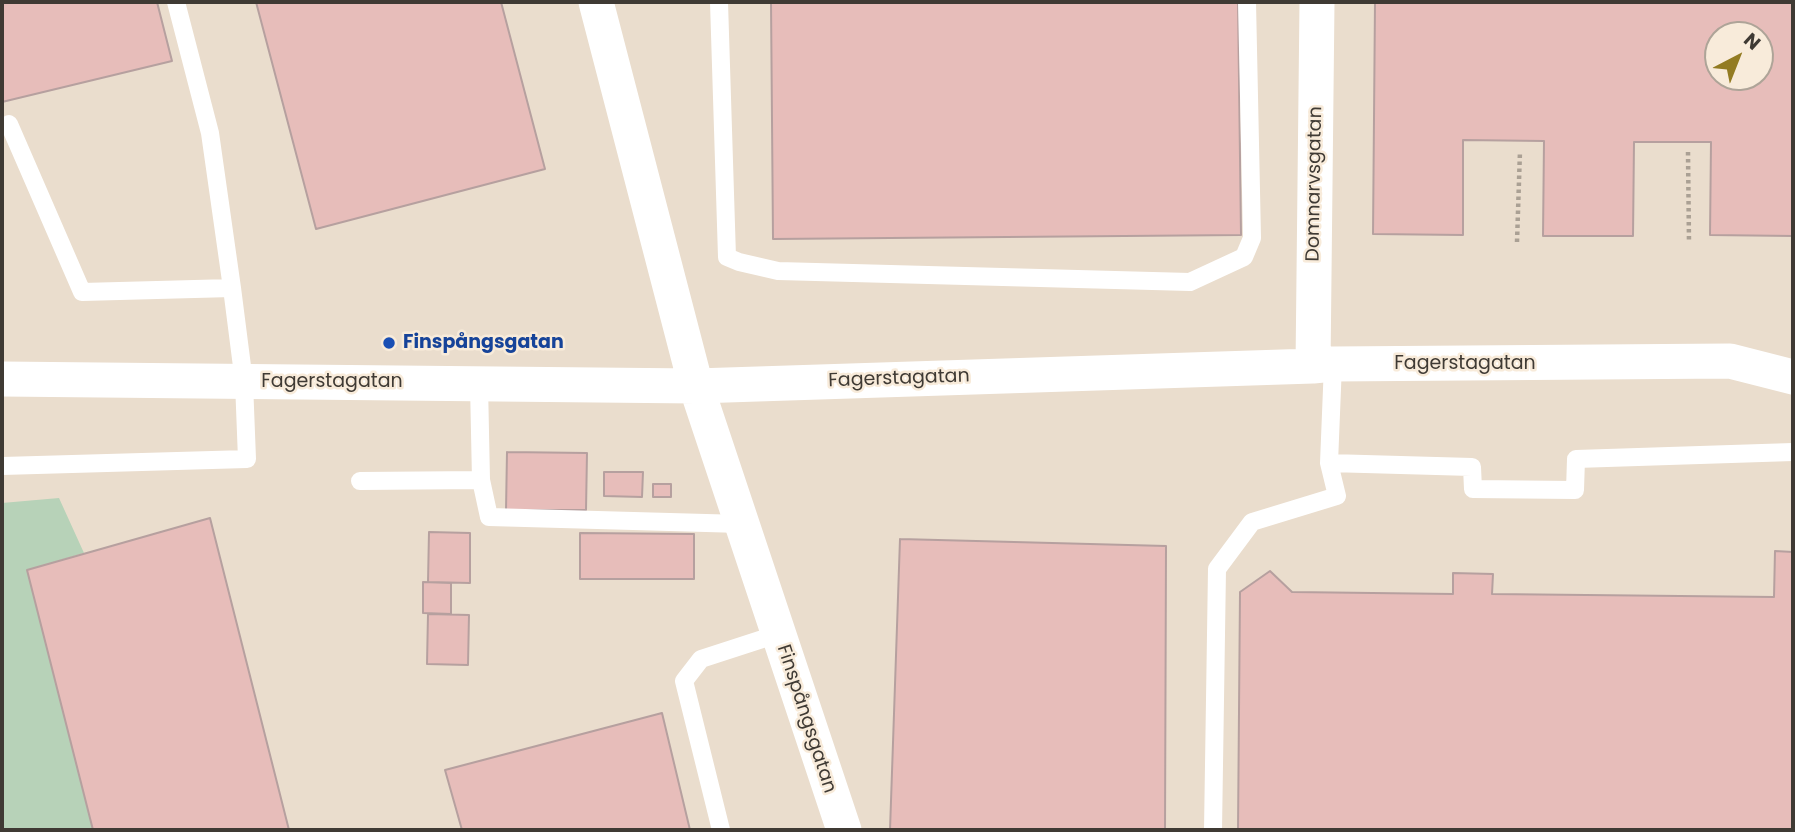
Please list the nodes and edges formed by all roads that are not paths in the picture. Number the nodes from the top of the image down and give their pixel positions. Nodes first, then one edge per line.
1 (176, 2) edge
2 (596, 2) edge
3 (719, 2) edge
4 (1248, 2) edge
5 (1317, 2) edge
6 (9, 124) dead end
7 (232, 288) junction
8 (1323, 365) junction
9 (1793, 377) edge
10 (2, 379) edge
11 (244, 382) junction
12 (480, 384) junction
13 (696, 386) junction
14 (1793, 452) edge
15 (1329, 463) junction
16 (2, 466) edge
17 (481, 480) junction
18 (360, 481) dead end
19 (742, 524) junction
20 (778, 634) junction
21 (721, 830) edge
22 (844, 830) edge
23 (1213, 830) edge

1 - 7 lane
2 - 13 street, Finspångsgatan
3 - 4 lane
5 - 8 street, Domnarvsgatan
6 - 7 lane
7 - 11 lane
8 - 9 street, Fagerstagatan
8 - 13 street, Fagerstagatan
8 - 15 lane
10 - 11 street, Fagerstagatan
11 - 12 street, Fagerstagatan
11 - 16 lane
12 - 13 street, Fagerstagatan
12 - 17 lane
13 - 19 street, Finspångsgatan
14 - 15 lane
15 - 23 lane
17 - 18 lane
17 - 19 lane
19 - 20 street, Finspångsgatan
20 - 21 lane
20 - 22 street, Finspångsgatan

